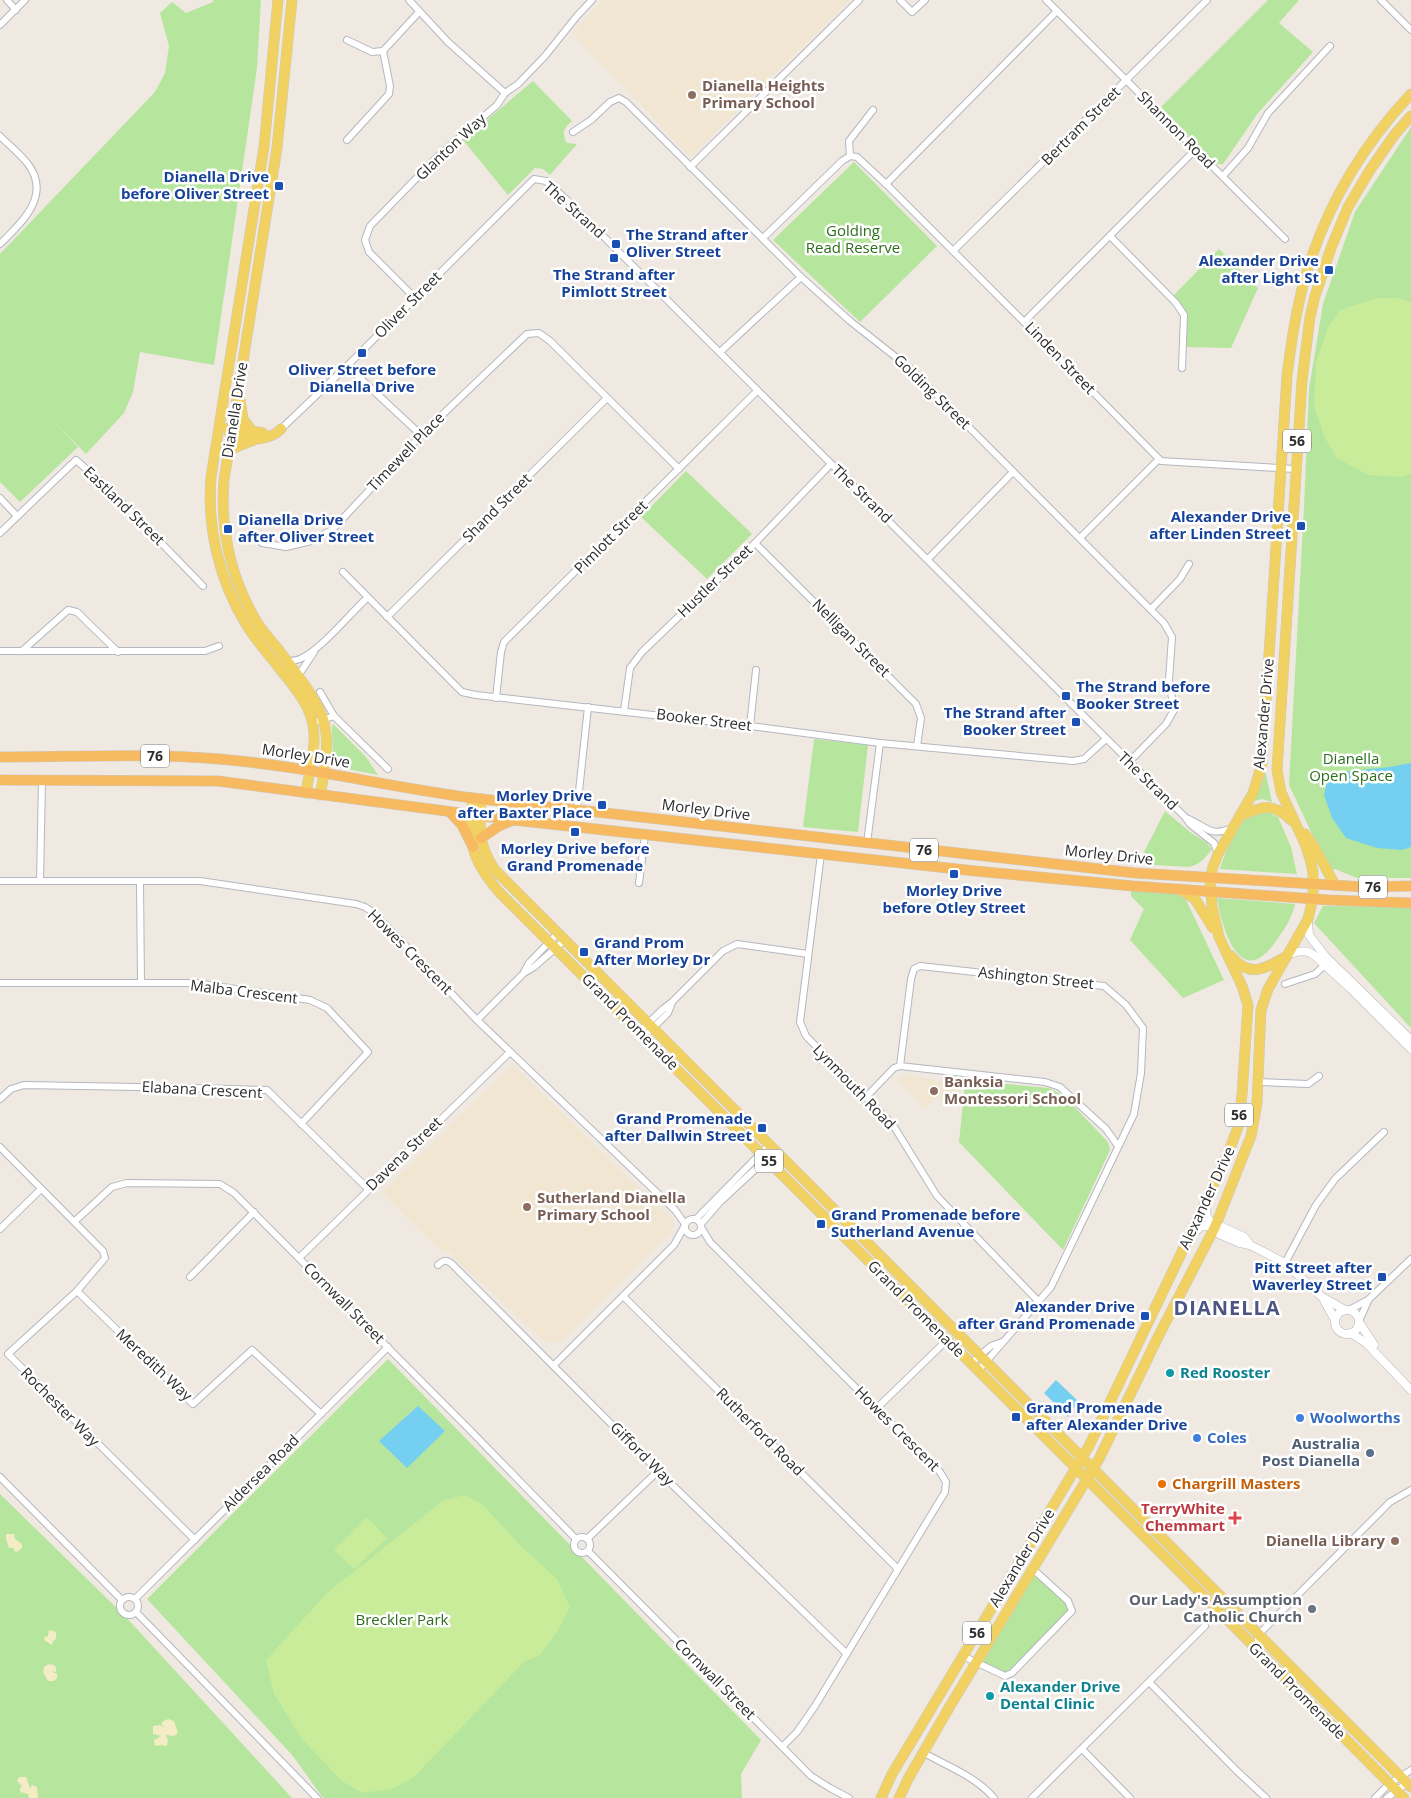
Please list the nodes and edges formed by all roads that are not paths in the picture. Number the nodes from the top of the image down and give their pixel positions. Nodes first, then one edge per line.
1 (7, 0) edge
2 (25, 0) edge
3 (278, 0) edge
4 (292, 0) edge
5 (409, 0) edge
6 (592, 0) edge
7 (859, 0) edge
8 (900, 0) edge
9 (924, 0) edge
10 (1046, 0) edge
11 (1207, 0) edge
12 (1381, 0) edge
13 (16, 10) junction
14 (1057, 11) junction
15 (419, 12) junction
16 (0, 25) edge
17 (1411, 30) edge
18 (347, 40) dead end
19 (1330, 46) dead end
20 (382, 51) junction
21 (1127, 80) junction
22 (505, 93) junction
23 (1411, 94) edge
24 (873, 110) dead end
25 (1411, 116) edge
26 (573, 132) dead end
27 (0, 136) edge
28 (346, 140) dead end
29 (1196, 150) junction
30 (850, 156) junction
31 (690, 167) junction
32 (1223, 176) junction
33 (534, 179) joint
34 (886, 184) junction
35 (1110, 236) junction
36 (763, 238) junction
37 (1284, 239) dead end
38 (0, 244) edge
39 (954, 251) junction
40 (801, 277) junction
41 (415, 298) junction
42 (1024, 322) junction
43 (720, 352) junction
44 (347, 366) junction
45 (1182, 368) dead end
46 (238, 388) junction
47 (758, 391) junction
48 (607, 398) junction
49 (223, 403) junction
50 (281, 429) joint
51 (231, 430) junction
52 (421, 435) junction
53 (255, 436) junction
54 (215, 451) junction
55 (228, 452) junction
56 (1159, 459) junction
57 (831, 464) junction
58 (679, 469) junction
59 (1281, 469) junction
60 (1295, 469) junction
61 (1013, 472) junction
62 (0, 498) edge
63 (17, 516) junction
64 (0, 533) edge
65 (1081, 537) junction
66 (262, 543) dead end
67 (755, 543) junction
68 (928, 559) junction
69 (1190, 564) dead end
70 (343, 572) dead end
71 (203, 586) dead end
72 (367, 598) junction
73 (1152, 609) junction
74 (387, 617) junction
75 (219, 646) dead end
76 (316, 649) junction
77 (0, 651) edge
78 (22, 651) junction
79 (118, 652) junction
80 (286, 661) junction
81 (756, 670) dead end
82 (298, 676) junction
83 (320, 692) dead end
84 (496, 698) junction
85 (588, 707) junction
86 (624, 711) junction
87 (334, 716) junction
88 (318, 722) junction
89 (750, 726) junction
90 (1106, 739) junction
91 (880, 743) junction
92 (917, 746) junction
93 (0, 756) edge
94 (1129, 762) junction
95 (388, 769) dead end
96 (310, 770) junction
97 (325, 773) junction
98 (0, 780) edge
99 (42, 780) junction
100 (306, 793) junction
101 (320, 795) junction
102 (477, 799) junction
103 (577, 810) junction
104 (450, 812) junction
105 (476, 815) junction
106 (1240, 816) junction
107 (1186, 818) junction
108 (514, 820) junction
109 (1296, 825) junction
110 (1233, 827) junction
111 (762, 831) junction
112 (645, 835) junction
113 (481, 838) junction
114 (867, 842) junction
115 (473, 846) junction
116 (760, 847) junction
117 (821, 854) junction
118 (1218, 854) junction
119 (1210, 878) junction
120 (0, 881) edge
121 (40, 881) junction
122 (140, 882) junction
123 (639, 883) dead end
124 (1313, 884) junction
125 (1335, 885) junction
126 (1411, 886) edge
127 (1179, 889) junction
128 (1210, 891) junction
129 (1313, 898) junction
130 (1411, 903) edge
131 (1308, 919) junction
132 (561, 936) junction
133 (1218, 937) junction
134 (552, 945) junction
135 (1224, 947) junction
136 (808, 954) junction
137 (1288, 955) junction
138 (1327, 963) junction
139 (0, 983) edge
140 (141, 983) junction
141 (1284, 984) dead end
142 (478, 1020) junction
143 (652, 1025) junction
144 (642, 1034) junction
145 (1411, 1040) edge
146 (1411, 1049) edge
147 (510, 1052) junction
148 (900, 1066) junction
149 (1318, 1076) dead end
150 (1258, 1082) junction
151 (866, 1097) junction
152 (0, 1099) edge
153 (301, 1124) junction
154 (1384, 1132) dead end
155 (1118, 1146) junction
156 (0, 1147) edge
157 (772, 1148) junction
158 (763, 1156) junction
159 (41, 1189) junction
160 (368, 1189) junction
161 (1206, 1202) junction
162 (676, 1210) junction
163 (254, 1212) junction
164 (841, 1217) junction
165 (75, 1221) junction
166 (697, 1222) junction
167 (685, 1225) junction
168 (832, 1225) junction
169 (1215, 1227) junction
170 (0, 1229) edge
171 (693, 1235) junction
172 (1190, 1236) junction
173 (710, 1242) junction
174 (674, 1245) junction
175 (299, 1258) junction
176 (1411, 1259) edge
177 (1285, 1264) junction
178 (438, 1265) dead end
179 (190, 1277) dead end
180 (76, 1291) junction
181 (623, 1296) junction
182 (1322, 1296) junction
183 (1368, 1300) junction
184 (1039, 1302) junction
185 (1347, 1310) junction
186 (1335, 1320) junction
187 (1359, 1321) junction
188 (1351, 1333) junction
189 (947, 1340) junction
190 (1002, 1342) junction
191 (388, 1348) junction
192 (1383, 1358) junction
193 (984, 1359) junction
194 (554, 1365) junction
195 (975, 1367) junction
196 (1411, 1383) edge
197 (1411, 1390) edge
198 (877, 1408) junction
199 (321, 1414) junction
200 (1082, 1458) junction
201 (1075, 1468) junction
202 (1094, 1469) junction
203 (658, 1471) junction
204 (0, 1477) edge
205 (1087, 1480) junction
206 (1411, 1490) edge
207 (576, 1539) junction
208 (587, 1539) junction
209 (194, 1540) junction
210 (588, 1551) junction
211 (897, 1568) junction
212 (1034, 1570) junction
213 (135, 1598) junction
214 (122, 1600) junction
215 (136, 1612) junction
216 (1205, 1626) dead end
217 (1259, 1634) junction
218 (1260, 1653) junction
219 (847, 1654) junction
220 (963, 1656) junction
221 (977, 1663) junction
222 (1148, 1682) junction
223 (782, 1747) junction
224 (1082, 1749) junction
225 (924, 1753) junction
226 (1411, 1770) edge
227 (1406, 1782) edge
228 (1396, 1791) edge
229 (901, 1794) edge
230 (317, 1798) edge
231 (849, 1798) edge
232 (881, 1798) edge
233 (895, 1798) edge
234 (994, 1798) edge
235 (1032, 1798) edge
236 (1130, 1798) edge
237 (1266, 1798) edge
238 (1376, 1798) edge
239 (1387, 1798) edge

1 - 13 street
2 - 13 street
3 - 49 main road, Dianella Drive
4 - 46 main road, Dianella Drive
5 - 15 street
6 - 22 street, Glanton Way
7 - 31 street
8 - 9 street
10 - 14 street, Shannon Road
11 - 21 street, Bertram Street
12 - 17 street
13 - 16 street
14 - 21 street, Shannon Road
14 - 34 street
15 - 20 street
15 - 22 street
18 - 20 street
19 - 32 street
20 - 28 street
21 - 29 street, Shannon Road
21 - 39 street, Bertram Street
22 - 41 street, Glanton Way
23 - 59 main road, Alexander Drive / 56
24 - 30 street
25 - 60 main road, Alexander Drive / 56
26 - 31 street, Golding Street
27 - 38 street
29 - 32 street, Shannon Road
29 - 35 street
30 - 34 street, Linden Street
30 - 36 street
31 - 36 street, Golding Street
32 - 37 street, Shannon Road
33 - 41 street, Oliver Street
33 - 43 street, The Strand
34 - 39 street, Linden Street
35 - 42 street
35 - 45 street
36 - 40 street, Golding Street
39 - 42 street, Linden Street
40 - 43 street
40 - 61 street, Golding Street
41 - 44 street, Oliver Street
42 - 56 street, Linden Street
43 - 47 street, The Strand
44 - 50 street, Oliver Street
44 - 52 street
46 - 51 main road, Dianella Drive
46 - 53 main road
47 - 57 street, The Strand
47 - 58 street, Pimlott Street
48 - 52 street, Timewell Place
48 - 58 street
48 - 74 street, Shand Street
49 - 51 main road
49 - 54 main road, Dianella Drive
50 - 53 main road
51 - 53 main road
51 - 54 main road
51 - 55 main road, Dianella Drive
52 - 66 street, Timewell Place
53 - 55 main road
54 - 88 main road, Dianella Drive
55 - 80 main road, Dianella Drive
56 - 59 street
56 - 65 street
57 - 67 street, Hustler Street
57 - 68 street, The Strand
58 - 84 street, Pimlott Street
59 - 60 street
59 - 106 main road, Alexander Drive / 56
60 - 109 main road, Alexander Drive / 56
61 - 65 street, Golding Street
61 - 68 street
62 - 63 street
63 - 64 street, Eastland Street
63 - 71 street, Eastland Street
65 - 73 street, Golding Street
67 - 86 street, Hustler Street
67 - 92 street, Nelligan Street
68 - 90 street, The Strand
69 - 73 street
70 - 72 street, Booker Street
72 - 74 street, Booker Street
72 - 76 street
73 - 94 street, Golding Street
74 - 84 street, Booker Street
75 - 79 street
76 - 80 street
76 - 82 street
77 - 78 street
78 - 79 street
78 - 79 street
80 - 82 main road, Dianella Drive
81 - 89 street
82 - 88 main road, Dianella Drive
83 - 87 street
84 - 85 street, Booker Street
85 - 86 street, Booker Street
85 - 103 street
86 - 89 street, Booker Street
87 - 88 street
87 - 95 street
88 - 96 main road, Dianella Drive
88 - 97 main road, Dianella Drive
89 - 91 street, Booker Street
90 - 92 street, Booker Street
90 - 94 street, The Strand
91 - 92 street, Booker Street
91 - 114 street
93 - 96 highway, Morley Drive / 76
94 - 107 street, The Strand
96 - 97 highway, Morley Drive / 76
96 - 100 main road, Dianella Drive
97 - 101 main road, Dianella Drive
97 - 102 highway, Morley Drive / 76
98 - 99 highway, Morley Drive / 76
99 - 100 highway, Morley Drive / 76
99 - 121 street
100 - 101 highway, Morley Drive / 76
101 - 104 highway, Morley Drive / 76
102 - 103 highway, Morley Drive / 76
102 - 105 main road, Grand Promenade / 55
103 - 111 highway, Morley Drive / 76
104 - 105 highway, Morley Drive / 76
104 - 115 highway
105 - 108 highway, Morley Drive / 76
105 - 113 main road, Grand Promenade / 55
105 - 115 main road, Grand Promenade / 55
106 - 109 main road, 56
106 - 110 main road, Alexander Drive / 56
107 - 110 street, The Strand
107 - 118 street, The Strand
108 - 112 highway, Morley Drive / 76
108 - 113 highway
109 - 124 main road, Alexander Drive / 56
109 - 125 main road, 56
110 - 118 main road, Alexander Drive / 56
111 - 114 highway, Morley Drive / 76
111 - 116 highway
112 - 116 highway, Morley Drive / 76
112 - 123 street
113 - 132 main road, Grand Promenade / 55
114 - 119 highway, Morley Drive / 76
115 - 134 main road, Grand Promenade / 55
116 - 117 highway, Morley Drive / 76
117 - 127 highway, Morley Drive / 76
117 - 136 street, Lynmouth Road
118 - 119 main road, Alexander Drive / 56
119 - 124 highway, Morley Drive / 76
119 - 128 main road, Alexander Drive / 56
120 - 121 street, Howes Crescent
121 - 122 street, Howes Crescent
122 - 140 street
122 - 142 street, Howes Crescent
124 - 125 highway, Morley Drive / 76
124 - 129 main road, Alexander Drive / 56
125 - 126 highway, Morley Drive / 76
127 - 128 highway, Morley Drive / 76
127 - 133 main road
128 - 129 highway, Morley Drive / 76
128 - 133 main road, Alexander Drive / 56
129 - 130 highway, Morley Drive / 76
129 - 131 main road, Alexander Drive / 56
131 - 137 main road, Alexander Drive / 56
131 - 138 street
132 - 134 street
132 - 143 main road, Grand Promenade / 55
133 - 135 main road, Alexander Drive / 56
134 - 142 street
134 - 144 main road, Grand Promenade / 55
135 - 137 main road, 56
135 - 161 main road, Alexander Drive / 56
136 - 143 street
136 - 151 street, Lynmouth Road
137 - 138 street
137 - 150 main road, Alexander Drive / 56
138 - 141 street
138 - 145 street
138 - 146 street
139 - 140 street, Malba Crescent
140 - 153 street, Malba Crescent
142 - 147 street, Howes Crescent
143 - 144 street
143 - 157 main road, Grand Promenade / 55
144 - 158 main road, Grand Promenade / 55
147 - 160 street, Davena Street
147 - 162 street, Howes Crescent
148 - 151 street
148 - 155 street
148 - 155 street, Ashington Street
149 - 150 street
150 - 169 main road, Alexander Drive / 56
151 - 184 street, Lynmouth Road
152 - 153 street, Elabana Crescent
153 - 160 street, Elabana Crescent
154 - 177 street
155 - 184 street, Ashington Street
156 - 159 street
157 - 158 street
157 - 164 main road, Grand Promenade / 55
158 - 166 street
158 - 168 main road, Grand Promenade / 55
159 - 165 street
159 - 170 street
160 - 175 street, Davena Street
161 - 169 street
161 - 172 main road, Alexander Drive / 56
162 - 166 street, Howes Crescent
162 - 167 street, Howes Crescent
163 - 165 street, Cornwall Street
163 - 175 street, Cornwall Street
163 - 179 street
164 - 168 main road
164 - 193 main road, Grand Promenade / 55
165 - 180 street, Rochester Way
166 - 167 street
166 - 171 street
166 - 173 street, Howes Crescent
167 - 171 street, Howes Crescent
167 - 174 street
168 - 189 main road, Grand Promenade / 55
169 - 172 street
169 - 177 street
169 - 202 main road, Alexander Drive / 56
171 - 173 street, Howes Crescent
171 - 174 street
172 - 200 main road, Alexander Drive / 56
173 - 198 street, Howes Crescent
174 - 181 street
175 - 191 street, Cornwall Street
176 - 183 street
177 - 182 street
178 - 194 street, Gifford Way
180 - 199 street, Meredith Way
180 - 209 street, Rochester Way
181 - 194 street
181 - 211 street, Rutherford Road
182 - 185 street
182 - 186 street
183 - 185 street
183 - 187 street
184 - 190 street, Ashington Street
185 - 186 street
185 - 187 street
186 - 188 street
187 - 188 street
187 - 192 street
188 - 192 street
189 - 195 main road, Grand Promenade / 55
189 - 198 street
190 - 193 street, Ashington Street
190 - 193 street, Ashington Street
191 - 199 street, Aldersea Road
191 - 207 street, Cornwall Street
192 - 196 street
192 - 197 street
193 - 195 street, Ashington Street
193 - 195 street, Ashington Street
193 - 200 main road, Grand Promenade / 55
194 - 203 street, Gifford Way
195 - 201 main road, Grand Promenade / 55
198 - 211 street, Howes Crescent
199 - 209 street, Aldersea Road
200 - 201 main road, Alexander Drive / 56
200 - 202 main road, Grand Promenade / 55
201 - 205 main road, Grand Promenade / 55
201 - 220 main road, Alexander Drive / 56
202 - 205 main road, Alexander Drive / 56
202 - 217 main road, Grand Promenade / 55
203 - 208 street
203 - 219 street, Gifford Way
204 - 214 street
205 - 212 main road, Alexander Drive / 56
205 - 218 main road, Grand Promenade / 55
206 - 217 street
207 - 208 street
207 - 210 street
208 - 210 street
209 - 213 street, Aldersea Road
210 - 223 street, Cornwall Street
211 - 219 street, Howes Crescent
212 - 221 main road, Alexander Drive / 56
212 - 221 street
213 - 214 street
213 - 215 street
214 - 215 street
215 - 230 street
216 - 222 street
217 - 218 street
217 - 227 main road, Grand Promenade / 55
218 - 228 main road, Grand Promenade / 55
219 - 223 street, Howes Crescent
220 - 221 street
220 - 232 main road, Alexander Drive / 56
221 - 225 main road, Alexander Drive / 56
222 - 224 street
222 - 237 street
223 - 231 street, Cornwall Street
224 - 235 street
224 - 236 street
225 - 229 main road, Alexander Drive / 56
225 - 234 street
226 - 227 street
227 - 228 street
228 - 238 street
228 - 239 street
229 - 233 street

